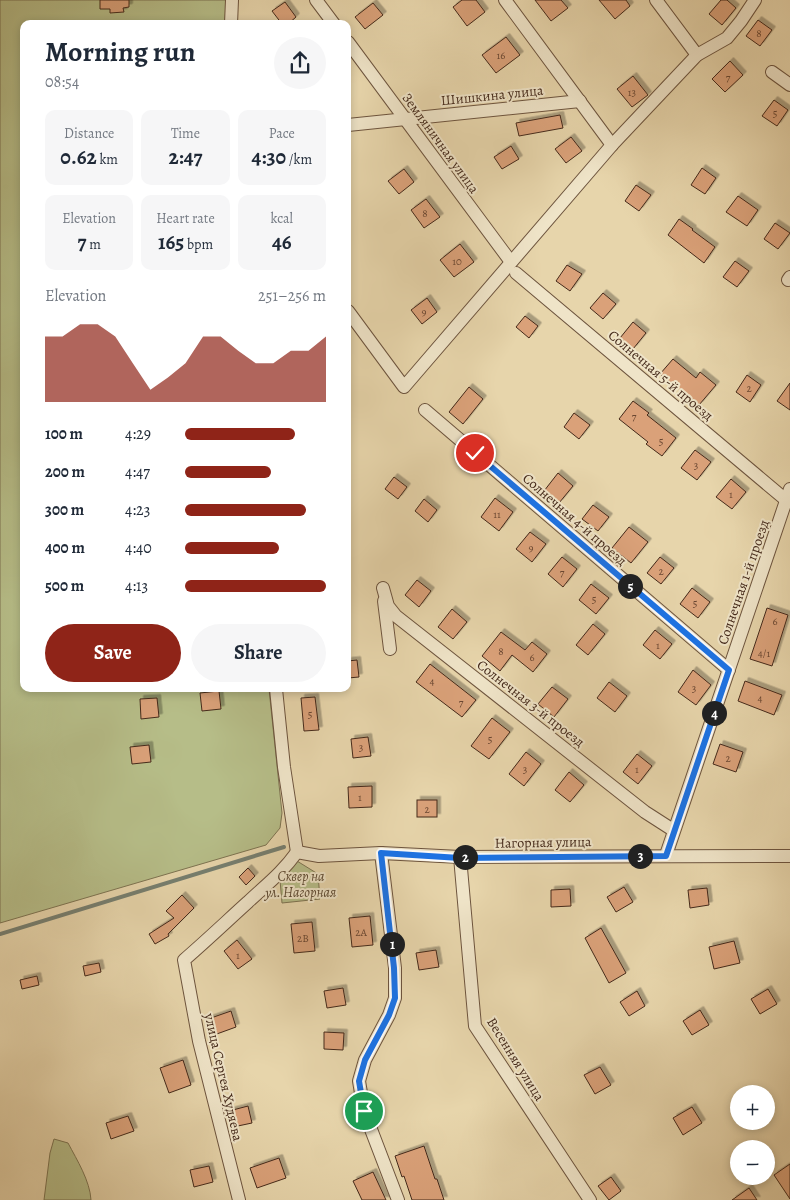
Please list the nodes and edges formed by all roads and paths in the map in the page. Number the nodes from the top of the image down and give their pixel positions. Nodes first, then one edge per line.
1 (232, 0) edge
2 (316, 0) edge
3 (505, 0) edge
4 (656, 0) edge
5 (755, 0) edge
6 (231, 20) edge
7 (331, 20) edge
8 (351, 46) edge
9 (698, 55) junction
10 (772, 72) dead end
11 (790, 85) edge
12 (580, 102) junction
13 (405, 119) junction
14 (351, 125) edge
15 (612, 145) junction
16 (513, 267) junction
17 (351, 315) edge
18 (425, 410) dead end
19 (788, 494) edge
20 (390, 649) dead end
21 (729, 670) junction
22 (276, 692) edge
23 (673, 830) junction
24 (297, 852) junction
25 (381, 853) junction
26 (666, 856) junction
27 (790, 856) edge
28 (460, 858) junction
29 (239, 1200) edge
30 (398, 1200) edge
31 (590, 1200) edge

1 - 6 street
2 - 7 street
3 - 12 street
4 - 9 street
5 - 9 street
8 - 13 street, Земляничная улица
9 - 15 street
10 - 11 street
12 - 13 street, Шишкина улица
12 - 15 street
13 - 14 street, Шишкина улица
13 - 16 street, Земляничная улица
15 - 16 street
16 - 17 street
16 - 19 street, Солнечная 5-й проезд
18 - 21 street, Солнечная 4-й проезд
19 - 21 street, Солнечная 1-й проезд
20 - 23 street, Солнечная 3-й проезд
21 - 23 street, Солнечная 1-й проезд
22 - 24 street
23 - 26 street, Солнечная 1-й проезд
24 - 25 street, Нагорная улица
24 - 29 street, улица Сергея Худяева
25 - 28 street, Нагорная улица
25 - 30 street
26 - 27 street, Нагорная улица
26 - 28 street, Нагорная улица
28 - 31 street, Весенняя улица

